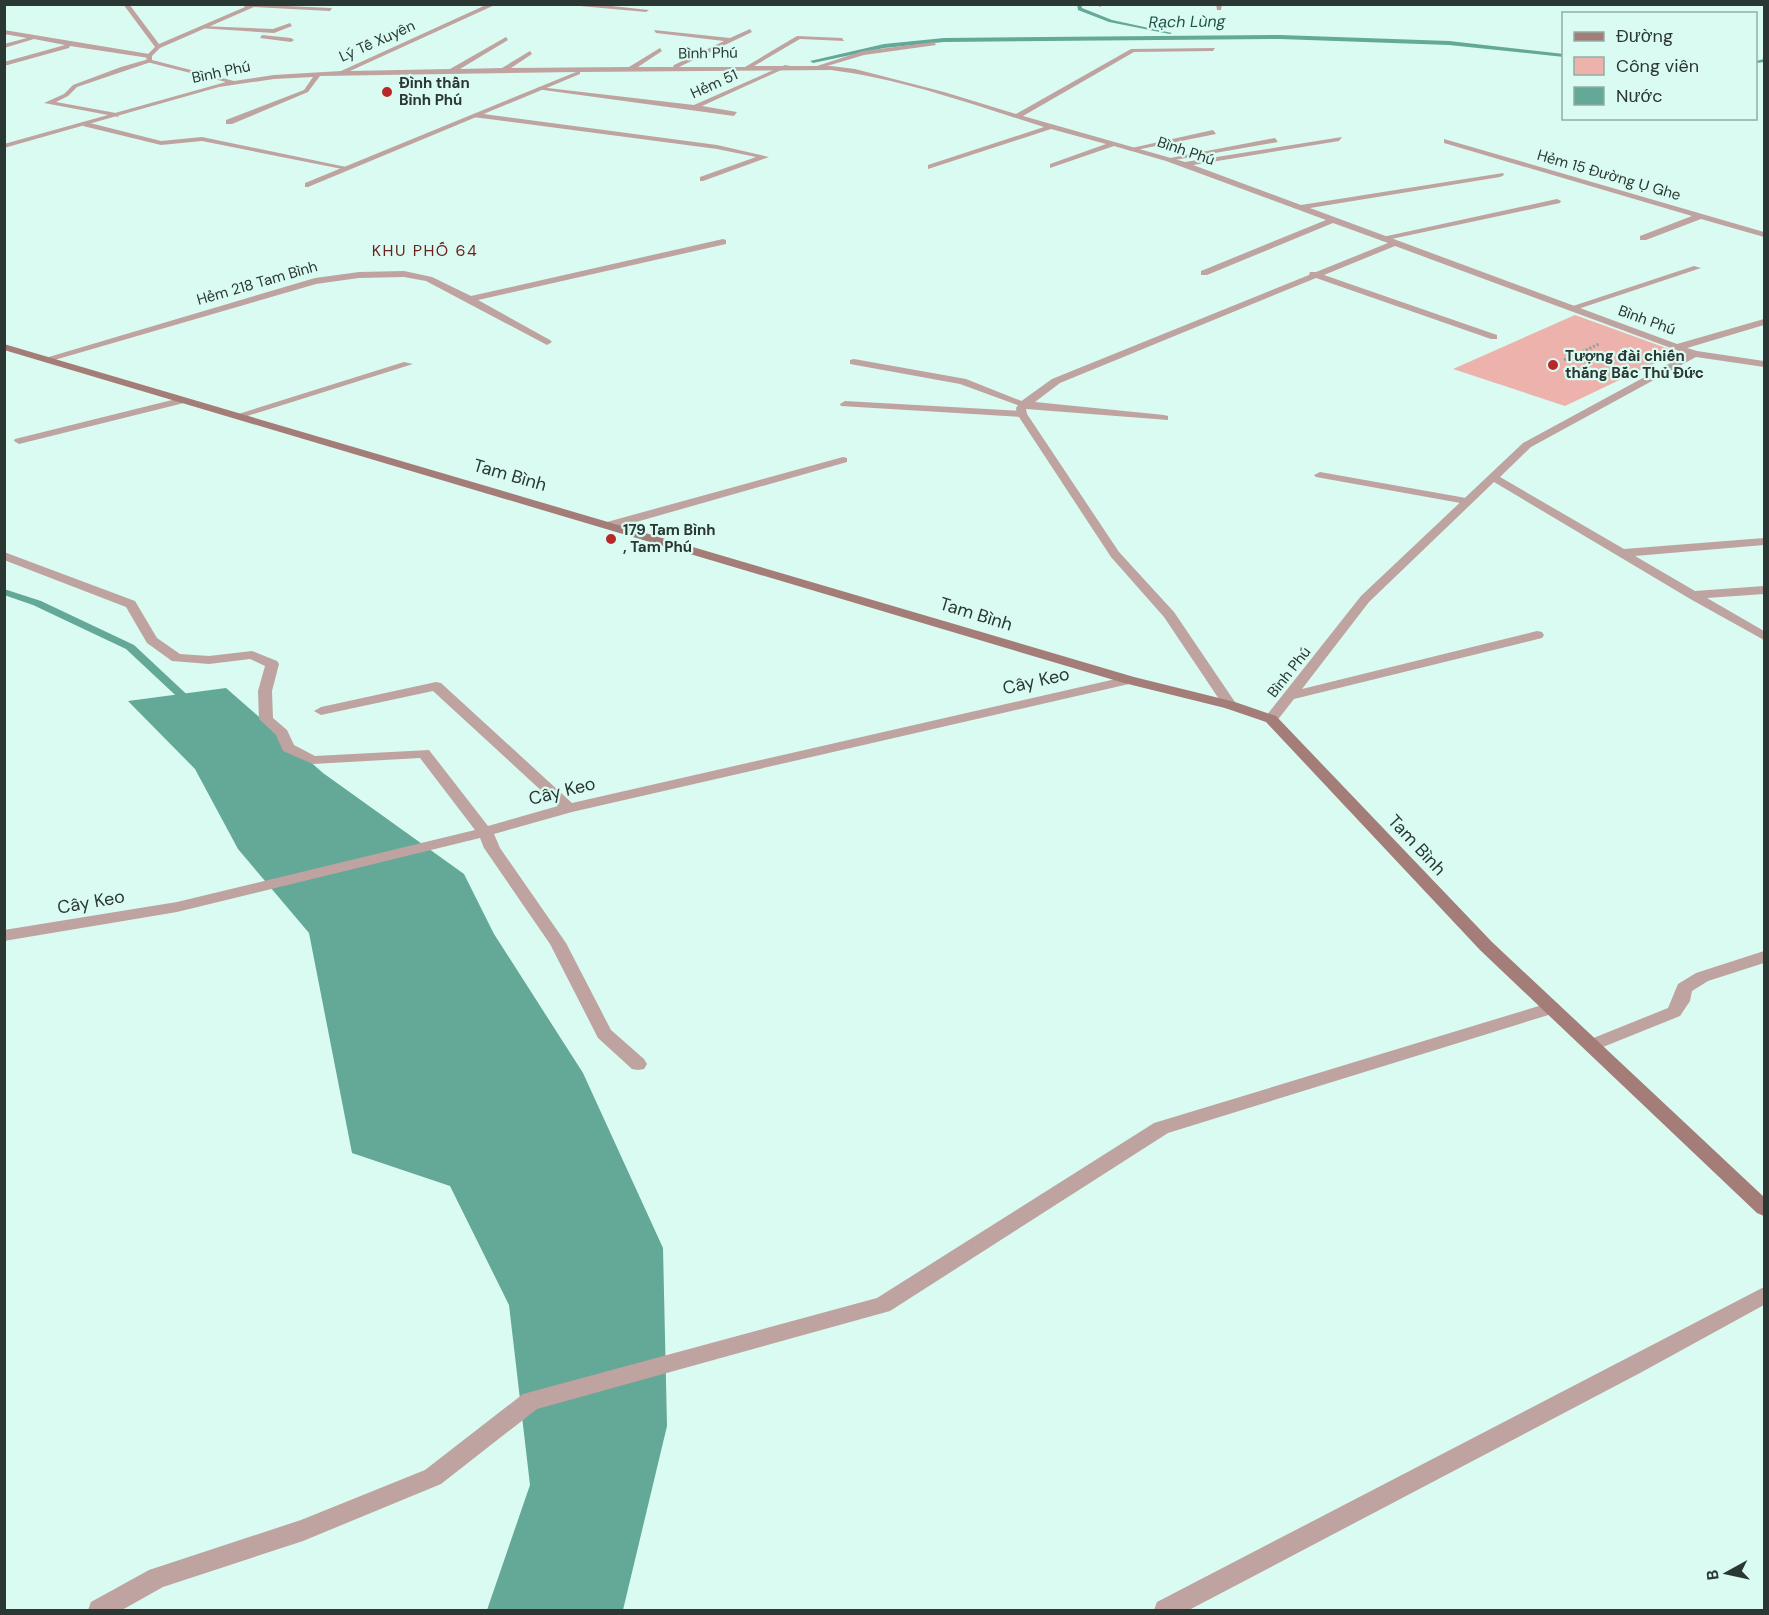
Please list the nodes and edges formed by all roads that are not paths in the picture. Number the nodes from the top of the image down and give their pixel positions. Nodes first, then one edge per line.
1 (126, 4) edge
2 (241, 4) edge
3 (494, 4) edge
4 (561, 4) edge
5 (255, 5) edge
6 (330, 9) dead end
7 (646, 10) dead end
8 (290, 25) dead end
9 (202, 28) junction
10 (274, 31) junction
11 (656, 31) dead end
12 (750, 31) dead end
13 (4, 32) edge
14 (34, 39) junction
15 (506, 39) dead end
16 (291, 40) dead end
17 (732, 40) junction
18 (842, 40) dead end
19 (934, 44) dead end
20 (73, 45) junction
21 (4, 46) edge
22 (158, 47) junction
23 (1214, 49) dead end
24 (660, 50) dead end
25 (530, 53) dead end
26 (149, 58) junction
27 (4, 64) edge
28 (788, 66) junction
29 (748, 67) junction
30 (817, 67) junction
31 (670, 68) junction
32 (631, 69) junction
33 (503, 70) junction
34 (586, 70) junction
35 (451, 72) junction
36 (338, 73) junction
37 (318, 74) junction
38 (237, 82) junction
39 (539, 89) junction
40 (694, 107) junction
41 (685, 111) dead end
42 (734, 114) dead end
43 (116, 115) junction
44 (476, 115) junction
45 (1017, 116) junction
46 (230, 122) dead end
47 (86, 124) junction
48 (1051, 127) junction
49 (1213, 132) dead end
50 (1339, 139) dead end
51 (1275, 140) dead end
52 (1447, 141) dead end
53 (1113, 144) junction
54 (4, 146) edge
55 (1131, 149) junction
56 (1169, 159) junction
57 (1184, 165) junction
58 (1053, 166) dead end
59 (931, 167) dead end
60 (347, 168) junction
61 (1500, 175) dead end
62 (703, 179) dead end
63 (308, 184) dead end
64 (1557, 201) dead end
65 (1300, 208) junction
66 (1701, 216) junction
67 (1333, 220) junction
68 (1764, 235) edge
69 (1382, 238) junction
70 (1643, 238) dead end
71 (723, 242) dead end
72 (1395, 243) junction
73 (1697, 268) dead end
74 (1204, 273) dead end
75 (1313, 274) junction
76 (470, 299) junction
77 (1572, 308) junction
78 (1764, 322) edge
79 (1494, 336) dead end
80 (547, 342) dead end
81 (4, 347) edge
82 (1678, 347) junction
83 (1695, 354) junction
84 (47, 360) junction
85 (1742, 360) junction
86 (854, 362) dead end
87 (408, 364) dead end
88 (1764, 364) edge
89 (1764, 370) edge
90 (180, 401) junction
91 (845, 404) dead end
92 (1023, 409) junction
93 (237, 416) junction
94 (1164, 418) dead end
95 (19, 441) dead end
96 (843, 459) dead end
97 (1320, 475) dead end
98 (1493, 477) junction
99 (1466, 501) junction
100 (611, 525) junction
101 (1764, 541) edge
102 (1624, 553) junction
103 (4, 556) edge
104 (1764, 590) edge
105 (1695, 595) junction
106 (1537, 635) dead end
107 (1764, 636) edge
108 (1129, 680) junction
109 (1289, 696) junction
110 (1230, 705) junction
111 (321, 711) dead end
112 (1271, 719) junction
113 (569, 808) junction
114 (485, 832) junction
115 (4, 936) edge
116 (1764, 957) edge
117 (1552, 1008) junction
118 (1592, 1045) junction
119 (638, 1064) dead end
120 (1764, 1208) edge
121 (1764, 1295) edge
122 (100, 1611) edge
123 (1166, 1611) edge

1 - 22 street
2 - 5 street
3 - 36 street, Lý Tế Xuyên
4 - 7 street
5 - 6 street
5 - 9 street
8 - 10 street
9 - 10 street
9 - 22 street
10 - 16 street
11 - 17 street
12 - 17 street
13 - 14 street
14 - 20 street
14 - 21 street
15 - 35 street
17 - 31 street
18 - 29 street
19 - 30 street
20 - 26 street
20 - 27 street
22 - 26 street
23 - 45 street
24 - 32 street
25 - 33 street
26 - 38 street
26 - 43 street
28 - 29 street, Bình Phú
28 - 30 street, Bình Phú
28 - 40 street, Hẻm 51
29 - 31 street, Bình Phú
30 - 45 street, Bình Phú
31 - 32 street, Bình Phú
32 - 34 street, Bình Phú
33 - 34 street, Bình Phú
33 - 35 street, Bình Phú
34 - 39 street
35 - 36 street, Bình Phú
36 - 37 street, Bình Phú
37 - 38 street, Bình Phú
37 - 46 street
38 - 43 street, Bình Phú
39 - 40 street
39 - 44 street
40 - 41 street, Hẻm 51
40 - 42 street
43 - 47 street, Bình Phú
44 - 60 street
44 - 62 street
45 - 48 street, Bình Phú
47 - 54 street, Bình Phú
47 - 60 street
48 - 53 street, Bình Phú
48 - 59 street
49 - 55 street
50 - 57 street
51 - 56 street
52 - 66 street, Hẻm 15 Đường Ụ Ghe
53 - 55 street, Bình Phú
53 - 58 street
55 - 56 street, Bình Phú
56 - 57 street, Bình Phú
57 - 65 street, Bình Phú
60 - 63 street
61 - 65 street
64 - 69 street
65 - 67 street, Bình Phú
66 - 68 street, Hẻm 15 Đường Ụ Ghe
66 - 70 street
67 - 69 street, Bình Phú
67 - 74 street
69 - 72 street, Bình Phú
71 - 76 street
72 - 75 street
72 - 77 street, Bình Phú
73 - 77 street
75 - 79 street
75 - 92 street
76 - 80 street, Hẻm 218 Tam Bình
76 - 84 street, Hẻm 218 Tam Bình
77 - 82 street, Bình Phú
78 - 82 street
81 - 84 main road, Tam Bình
82 - 83 street, Bình Phú
83 - 85 street
83 - 98 street, Bình Phú
84 - 90 main road, Tam Bình
85 - 88 street
85 - 89 street
86 - 92 street
87 - 93 street
90 - 93 main road, Tam Bình
90 - 95 street
91 - 92 street
92 - 94 street
92 - 110 street
93 - 100 main road, Tam Bình
96 - 100 street
97 - 99 street
98 - 99 street, Bình Phú
98 - 102 street
99 - 109 street, Bình Phú
100 - 108 main road, Tam Bình
101 - 102 street
102 - 105 street
103 - 114 street
104 - 105 street
105 - 107 street
106 - 109 street
108 - 110 main road, Tam Bình
108 - 113 street, Cây Keo
109 - 112 street, Bình Phú
110 - 112 main road, Tam Bình
111 - 113 street
112 - 117 main road, Tam Bình
113 - 114 street, Cây Keo
114 - 115 street, Cây Keo
114 - 119 street
116 - 118 street
117 - 118 main road, Tam Bình
117 - 122 street
118 - 120 main road, Tam Bình
121 - 123 street

